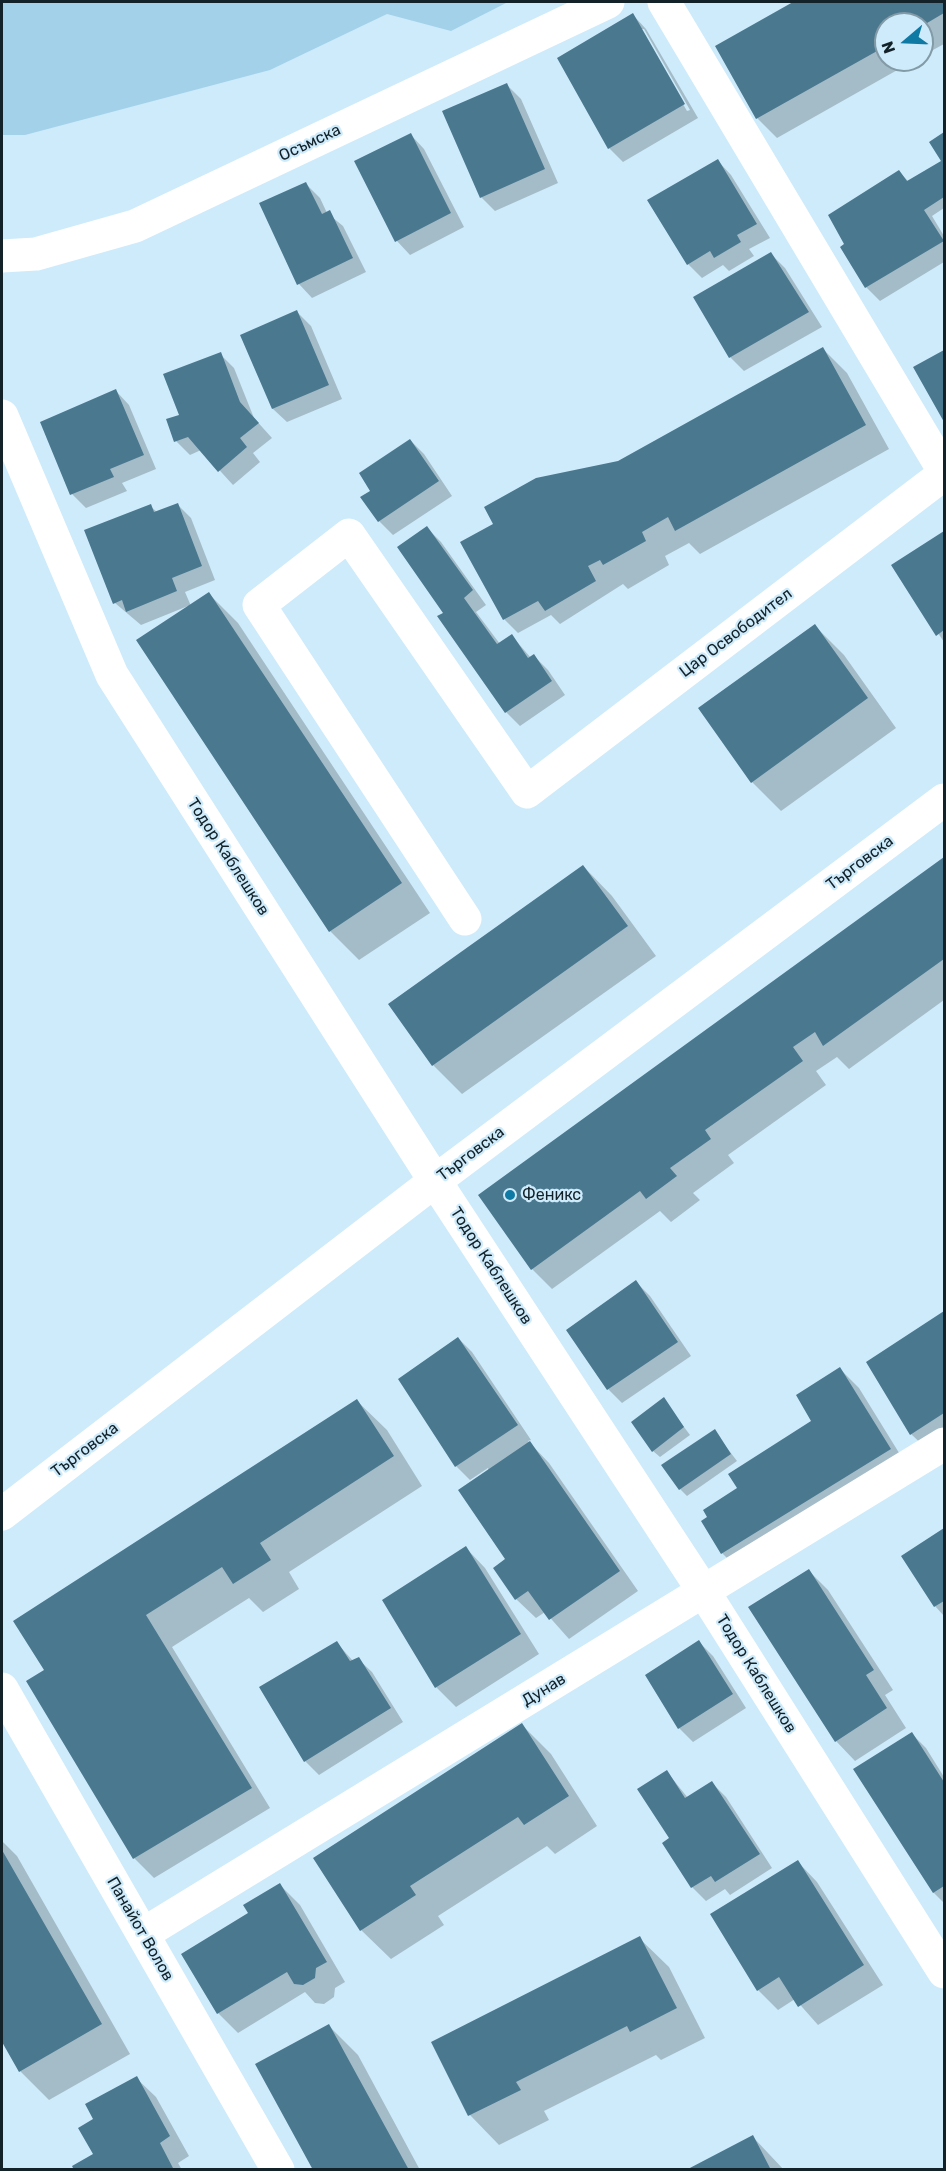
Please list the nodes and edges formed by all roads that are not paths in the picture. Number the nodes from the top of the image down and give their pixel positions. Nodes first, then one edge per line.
1 (608, 2) edge
2 (664, 2) edge
3 (2, 256) edge
4 (2, 417) edge
5 (945, 472) edge
6 (945, 800) edge
7 (465, 919) dead end
8 (435, 1181) junction
9 (945, 1444) edge
10 (2, 1514) edge
11 (704, 1592) junction
12 (2, 1689) edge
13 (143, 1934) junction
14 (945, 1972) edge
15 (278, 2169) edge

1 - 3 street, Осъмска
2 - 5 street
4 - 8 street, Тодор Каблешков
5 - 7 street, Цар Освободител
6 - 8 street, Търговска
8 - 10 street, Търговска
8 - 11 street, Тодор Каблешков
9 - 11 street, Дунав
11 - 13 street, Дунав
11 - 14 street, Тодор Каблешков
12 - 13 street, Панайот Волов
13 - 15 street, Панайот Волов

